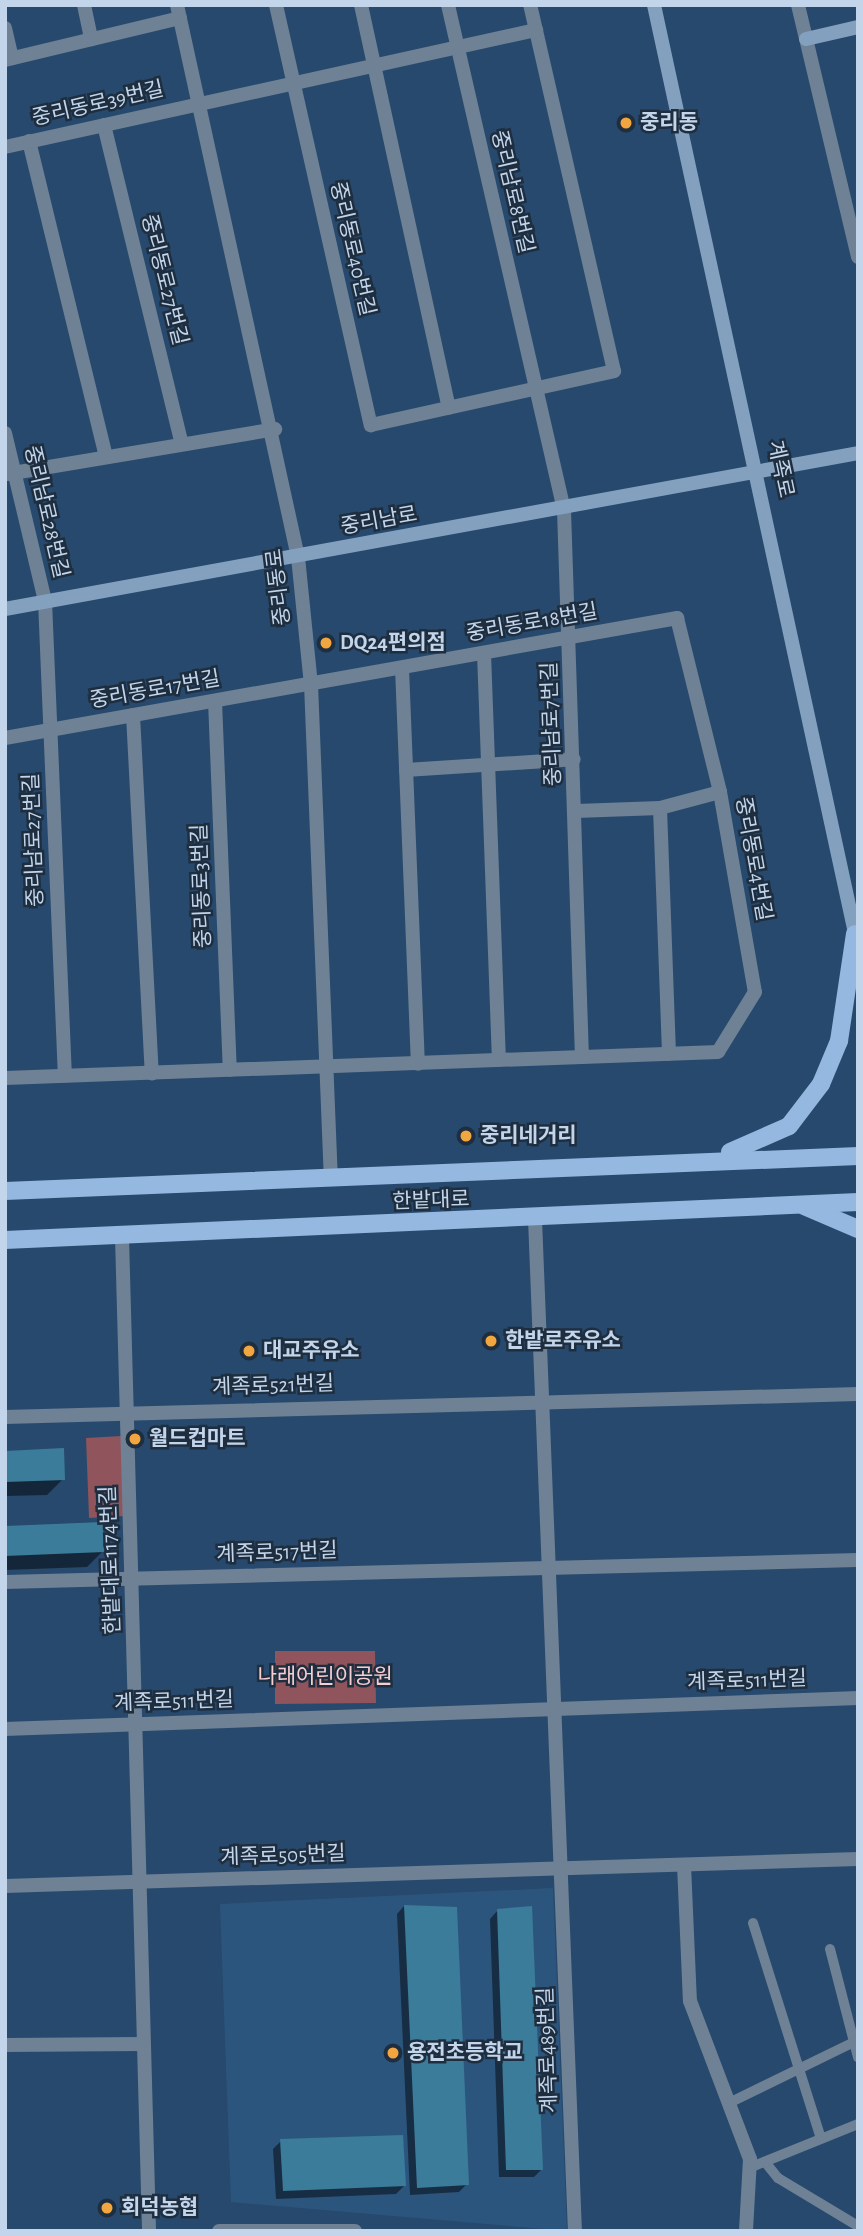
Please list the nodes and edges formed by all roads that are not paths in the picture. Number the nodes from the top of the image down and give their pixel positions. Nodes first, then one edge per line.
1 (84, 5) edge
2 (276, 5) edge
3 (361, 5) edge
4 (448, 5) edge
5 (530, 5) edge
6 (654, 5) edge
7 (798, 5) edge
8 (178, 12) edge
9 (858, 27) edge
10 (5, 28) edge
11 (536, 30) junction
12 (92, 39) junction
13 (806, 39) junction
14 (457, 47) junction
15 (9, 59) edge
16 (374, 65) junction
17 (293, 83) junction
18 (199, 103) junction
19 (104, 125) junction
20 (29, 142) junction
21 (5, 147) edge
22 (858, 257) edge
23 (536, 388) junction
24 (449, 408) junction
25 (275, 429) junction
26 (5, 433) edge
27 (182, 444) junction
28 (858, 453) edge
29 (106, 457) junction
30 (10, 473) edge
31 (760, 474) junction
32 (564, 510) junction
33 (298, 557) junction
34 (45, 601) junction
35 (5, 608) edge
36 (677, 618) joint
37 (569, 638) junction
38 (484, 653) junction
39 (402, 668) junction
40 (311, 684) junction
41 (215, 701) junction
42 (133, 715) junction
43 (51, 730) junction
44 (5, 738) edge
45 (574, 759) junction
46 (488, 763) junction
47 (406, 769) junction
48 (720, 792) junction
49 (660, 808) junction
50 (576, 811) junction
51 (856, 938) edge
52 (670, 1054) junction
53 (582, 1057) junction
54 (499, 1060) junction
55 (418, 1064) junction
56 (324, 1067) junction
57 (230, 1070) junction
58 (152, 1073) junction
59 (65, 1076) junction
60 (5, 1078) edge
61 (858, 1156) edge
62 (643, 1162) junction
63 (331, 1176) junction
64 (5, 1191) edge
65 (858, 1202) edge
66 (801, 1205) junction
67 (535, 1219) junction
68 (858, 1229) edge
69 (122, 1237) junction
70 (5, 1240) edge
71 (858, 1394) edge
72 (541, 1398) junction
73 (127, 1411) junction
74 (5, 1417) edge
75 (858, 1559) edge
76 (549, 1567) junction
77 (132, 1578) junction
78 (5, 1582) edge
79 (858, 1698) edge
80 (554, 1709) junction
81 (138, 1724) junction
82 (5, 1729) edge
83 (858, 1859) edge
84 (684, 1865) junction
85 (562, 1869) junction
86 (138, 1882) junction
87 (5, 1886) edge
88 (753, 1923) dead end
89 (831, 1949) dead end
90 (856, 2041) edge
91 (144, 2044) junction
92 (5, 2045) edge
93 (858, 2057) edge
94 (799, 2069) junction
95 (729, 2103) junction
96 (858, 2124) edge
97 (821, 2139) junction
98 (765, 2162) junction
99 (750, 2168) junction
100 (858, 2226) edge
101 (228, 2229) edge
102 (149, 2231) edge
103 (355, 2231) edge
104 (575, 2231) edge
105 (746, 2231) edge

1 - 12 street
2 - 17 street, 중리동로40번길
3 - 16 street
4 - 14 street, 중리남로8번길
5 - 11 street
6 - 31 main road, 계족로
7 - 13 street
8 - 12 street
8 - 18 street, 중리동로
9 - 13 main road
10 - 15 street
11 - 14 street
11 - 23 street
12 - 15 street
13 - 22 street
14 - 16 street
14 - 23 street, 중리남로8번길
16 - 17 street
16 - 24 street
17 - 18 street
17 - 24 street, 중리동로40번길
18 - 19 street, 중리동로39번길
18 - 25 street, 중리동로
19 - 20 street, 중리동로39번길
19 - 27 street, 중리동로27번길
20 - 21 street, 중리동로39번길
20 - 29 street
23 - 24 street
23 - 32 street, 중리남로8번길
25 - 27 street
25 - 33 street, 중리동로
26 - 30 street, 중리남로28번길
27 - 29 street
28 - 31 main road, 중리남로
29 - 30 street
30 - 34 street, 중리남로28번길
31 - 32 main road, 중리남로
31 - 51 main road, 계족로
32 - 33 main road, 중리남로
32 - 37 street, 중리남로7번길
33 - 34 main road, 중리남로
33 - 40 street, 중리동로
34 - 35 main road, 중리남로
34 - 43 street, 중리남로27번길
36 - 37 street, 중리동로18번길
36 - 48 street, 중리동로4번길
37 - 38 street, 중리동로18번길
37 - 45 street, 중리남로7번길
38 - 39 street, 중리동로18번길
38 - 46 street
39 - 40 street, 중리동로18번길
39 - 47 street
40 - 41 street, 중리동로17번길
40 - 56 street, 중리동로
41 - 42 street, 중리동로17번길
41 - 57 street, 중리동로3번길
42 - 43 street, 중리동로17번길
42 - 58 street
43 - 44 street, 중리동로17번길
43 - 59 street, 중리남로27번길
45 - 46 street
45 - 50 street, 중리남로7번길
46 - 47 street
46 - 54 street
47 - 55 street
48 - 49 street, 중리남로7번길
48 - 52 street, 중리동로4번길
49 - 50 street, 중리남로7번길
49 - 52 street
50 - 53 street, 중리남로7번길
51 - 62 main road
52 - 53 street, 중리동로4번길
53 - 54 street, 중리동로4번길
54 - 55 street, 중리동로4번길
55 - 56 street, 중리동로4번길
56 - 57 street
56 - 63 street, 중리동로
57 - 58 street
58 - 59 street
59 - 60 street
61 - 62 main road, 한밭대로
62 - 63 main road, 한밭대로
63 - 64 main road, 한밭대로
65 - 66 main road, 한밭대로
66 - 67 main road, 한밭대로
66 - 68 main road
67 - 69 main road, 한밭대로
67 - 72 street
69 - 70 main road, 한밭대로
69 - 73 street, 한밭대로1174번길
71 - 72 street, 계족로521번길
72 - 73 street, 계족로521번길
72 - 76 street
73 - 74 street, 계족로521번길
73 - 77 street, 한밭대로1174번길
75 - 76 street, 계족로517번길
76 - 77 street, 계족로517번길
76 - 80 street
77 - 78 street, 계족로517번길
77 - 81 street, 한밭대로1174번길
79 - 80 street, 계족로511번길
80 - 81 street, 계족로511번길
80 - 85 street
81 - 82 street, 계족로511번길
81 - 86 street, 한밭대로1174번길
83 - 84 street, 계족로505번길
84 - 85 street, 계족로505번길
84 - 95 street
85 - 86 street, 계족로505번길
85 - 104 street, 계족로489번길
86 - 87 street, 계족로505번길
86 - 91 street
88 - 94 lane
89 - 90 lane
90 - 93 lane
90 - 94 lane
91 - 92 street
91 - 102 street
94 - 95 lane
94 - 97 lane
95 - 99 street
96 - 97 lane
97 - 98 lane
98 - 99 lane
98 - 100 lane
99 - 105 street
101 - 103 street

